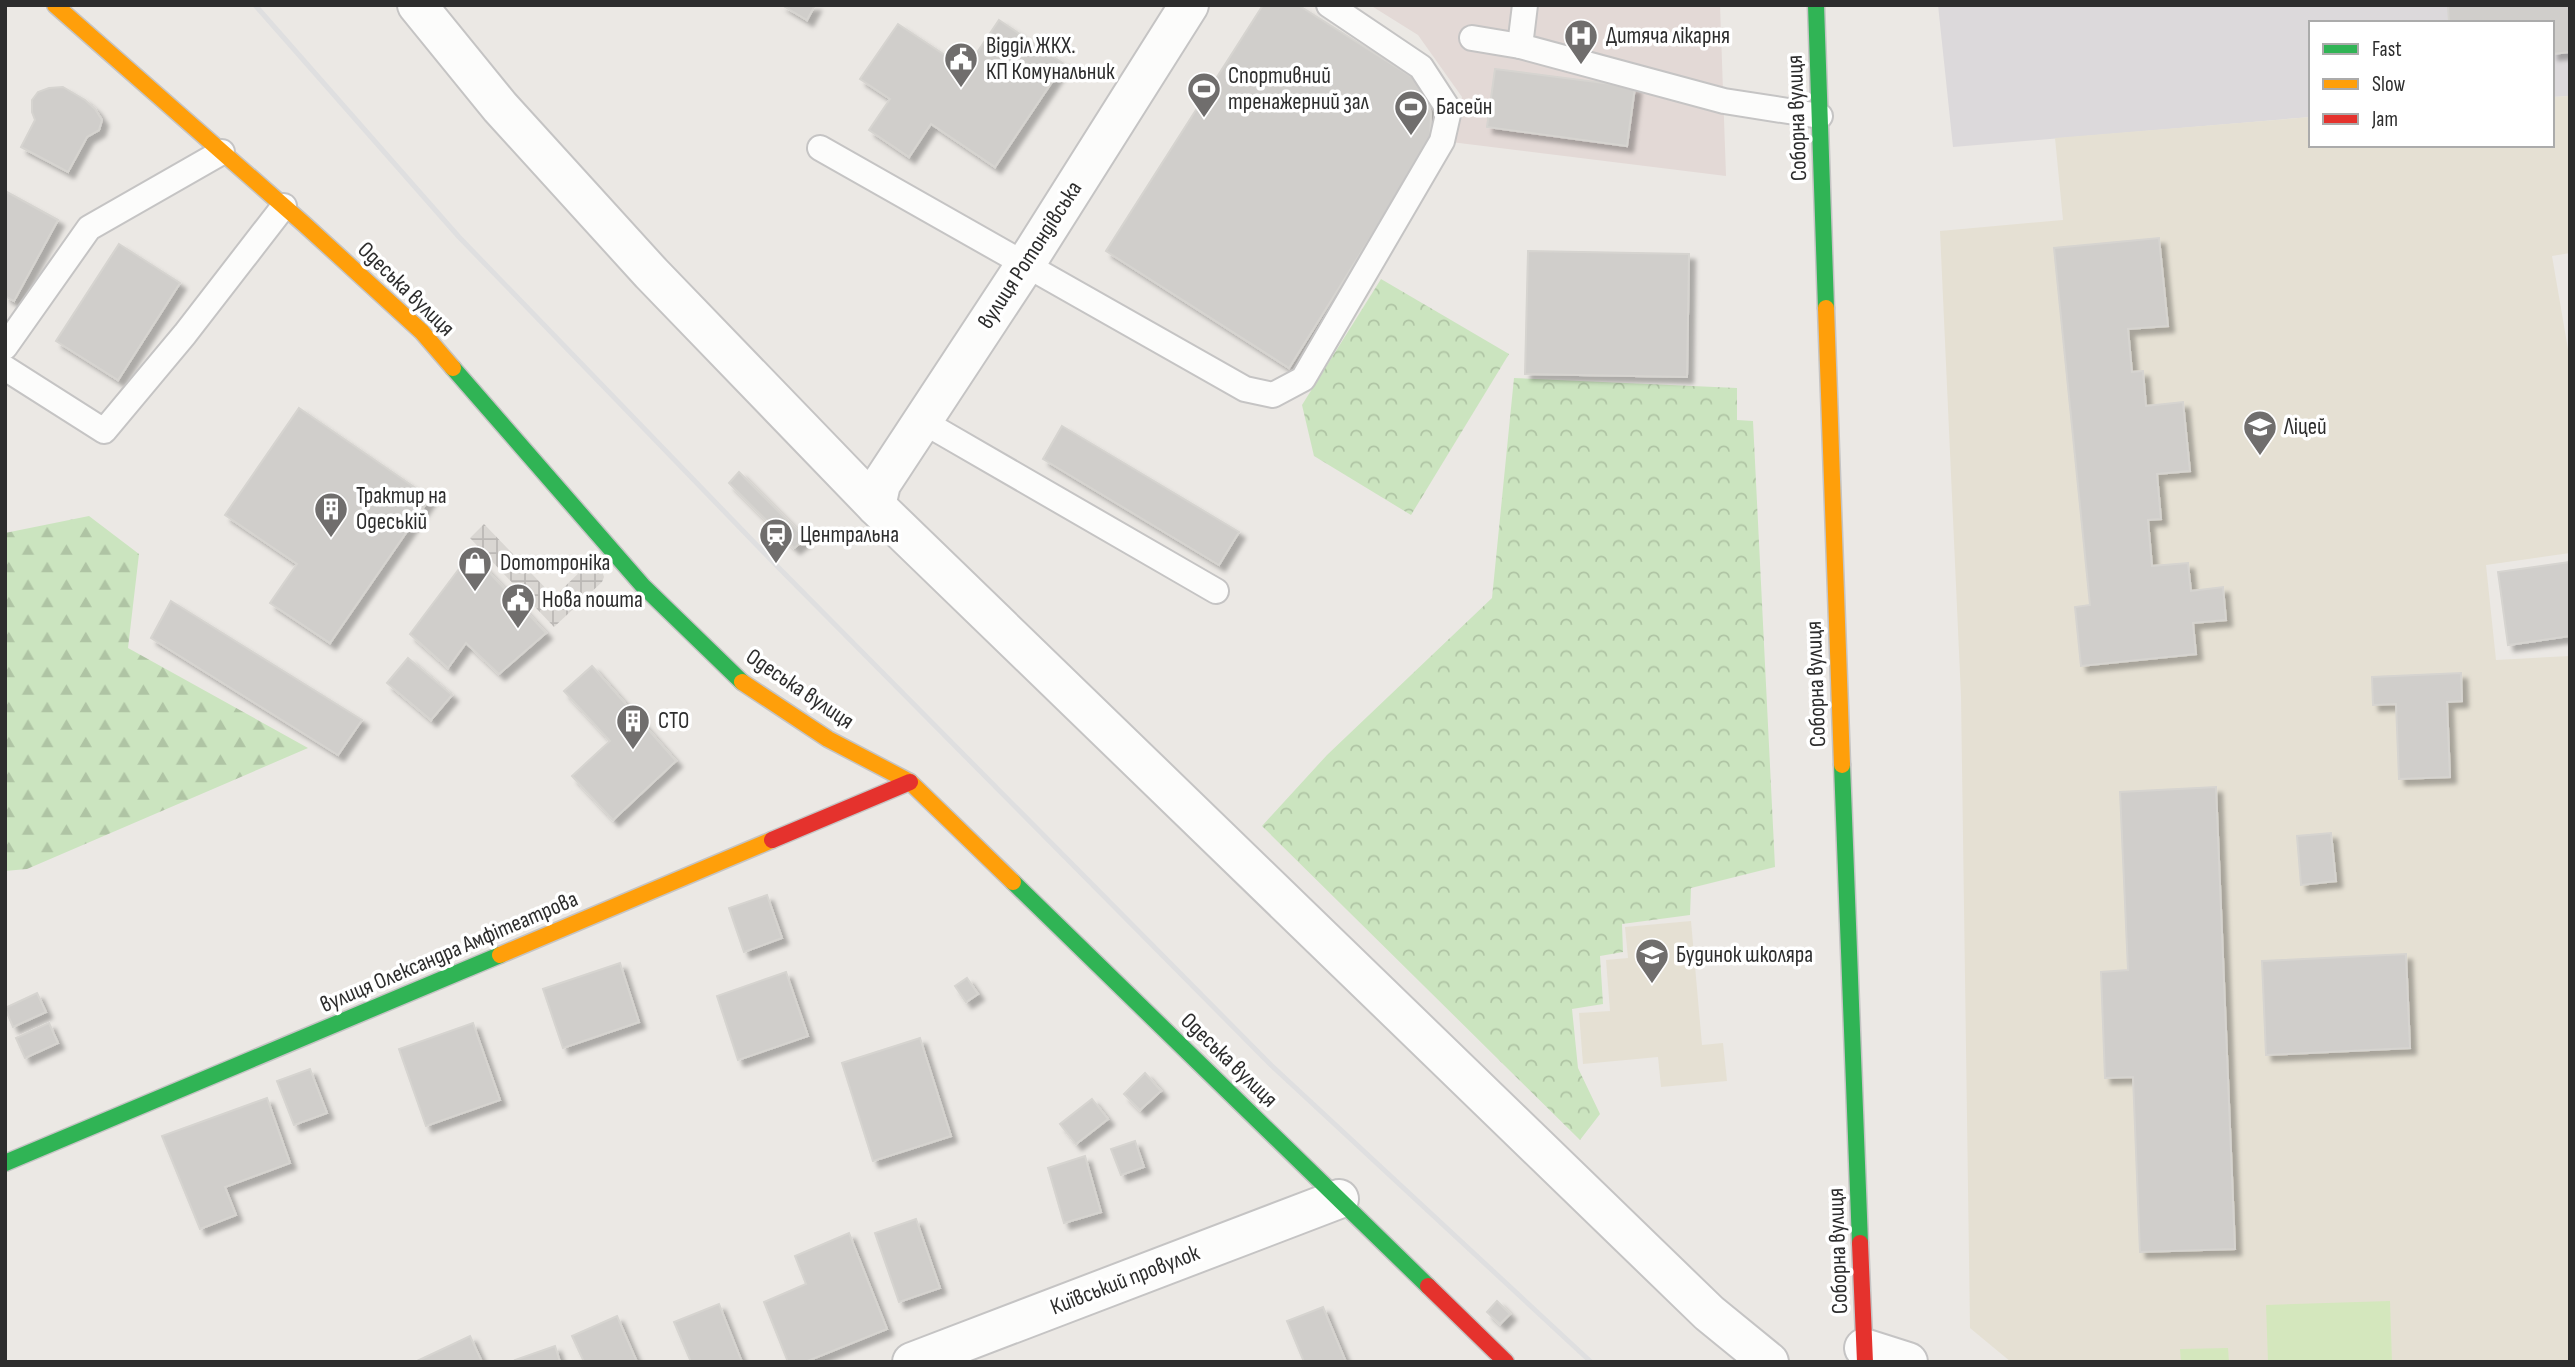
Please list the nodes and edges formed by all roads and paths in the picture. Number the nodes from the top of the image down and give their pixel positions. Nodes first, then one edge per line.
1 (55, 5) edge
2 (416, 5) edge
3 (1189, 5) edge
4 (1329, 5) edge
5 (1525, 5) edge
6 (1816, 5) edge
7 (1472, 38) dead end
8 (1520, 46) junction
9 (1820, 116) junction
10 (820, 148) dead end
11 (222, 152) junction
12 (284, 206) junction
13 (1025, 265) junction
14 (5, 347) edge
15 (5, 368) edge
16 (922, 422) junction
17 (876, 506) junction
18 (1216, 591) dead end
19 (910, 782) junction
20 (5, 1163) edge
21 (1339, 1199) junction
22 (1865, 1355) edge
23 (912, 1362) edge
24 (1506, 1362) edge
25 (1769, 1362) edge
26 (1908, 1362) edge

1 - 11 street, Одеська вулиця
2 - 17 street
3 - 13 street, вулиця Ротондівська
4 - 13 lane
5 - 8 lane
6 - 9 street, Соборна вулиця
7 - 8 lane
8 - 9 lane
9 - 22 street, Соборна вулиця
10 - 13 lane
11 - 12 street, Одеська вулиця
11 - 14 lane
12 - 15 lane
12 - 19 street, Одеська вулиця
13 - 16 street, вулиця Ротондівська
16 - 17 street, вулиця Ротондівська
16 - 18 lane
17 - 25 street
19 - 20 street, вулиця Олександра Амфітеатрова
19 - 21 street, Одеська вулиця
21 - 23 street, Київський провулок
21 - 24 street, Одеська вулиця
22 - 26 street

